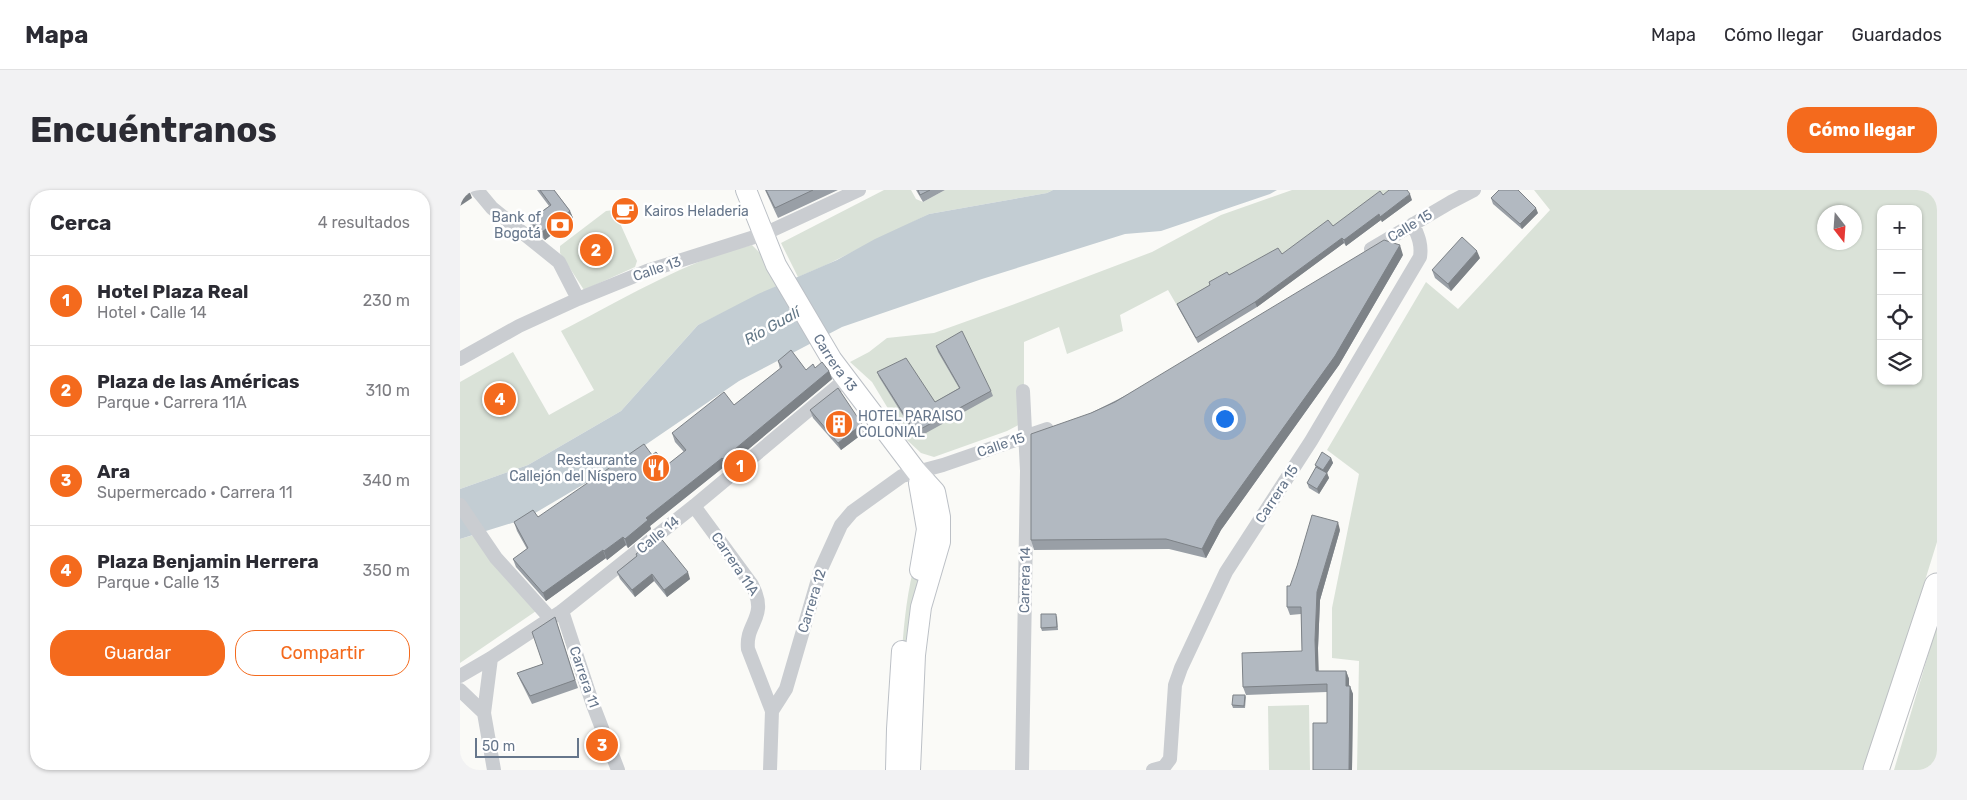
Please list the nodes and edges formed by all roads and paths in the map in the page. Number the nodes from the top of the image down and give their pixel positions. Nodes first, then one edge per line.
1 (477, 190) edge
2 (746, 190) edge
3 (859, 190) edge
4 (1474, 190) edge
5 (1413, 224) junction
6 (764, 234) junction
7 (1363, 254) edge
8 (578, 299) junction
9 (460, 359) edge
10 (846, 378) junction
11 (1023, 391) dead end
12 (1064, 424) edge
13 (1026, 436) junction
14 (916, 471) junction
15 (460, 505) edge
16 (694, 506) junction
17 (1937, 586) edge
18 (556, 615) junction
19 (491, 658) junction
20 (460, 676) edge
21 (460, 690) edge
22 (772, 712) junction
23 (484, 713) junction
24 (494, 770) edge
25 (618, 770) edge
26 (770, 770) edge
27 (896, 770) edge
28 (910, 770) edge
29 (1022, 770) edge
30 (1153, 770) edge
31 (1876, 770) edge

1 - 8 street
2 - 6 street, Carrera 13
3 - 6 street, Calle 13
4 - 5 street, Calle 15
5 - 7 street, Calle 15
5 - 30 street, Carrera 15
6 - 8 street, Calle 13
6 - 10 street, Carrera 13
8 - 9 street, Calle 13
10 - 14 street, Carrera 13
10 - 16 street, Calle 14
11 - 13 street, Carrera 14
12 - 13 street, Calle 15
13 - 14 street, Calle 15
13 - 29 street, Carrera 14
14 - 22 street, Carrera 12
14 - 27 street, Carrera 13
14 - 28 street, Carrera 13
15 - 18 street, Carrera 11
16 - 18 street, Calle 14
16 - 22 street, Carrera 11A
17 - 31 highway
18 - 19 street, Calle 14
18 - 25 street, Carrera 11
19 - 20 street, Calle 14
19 - 23 street
21 - 23 street
22 - 26 street, Carrera 12
23 - 24 street

